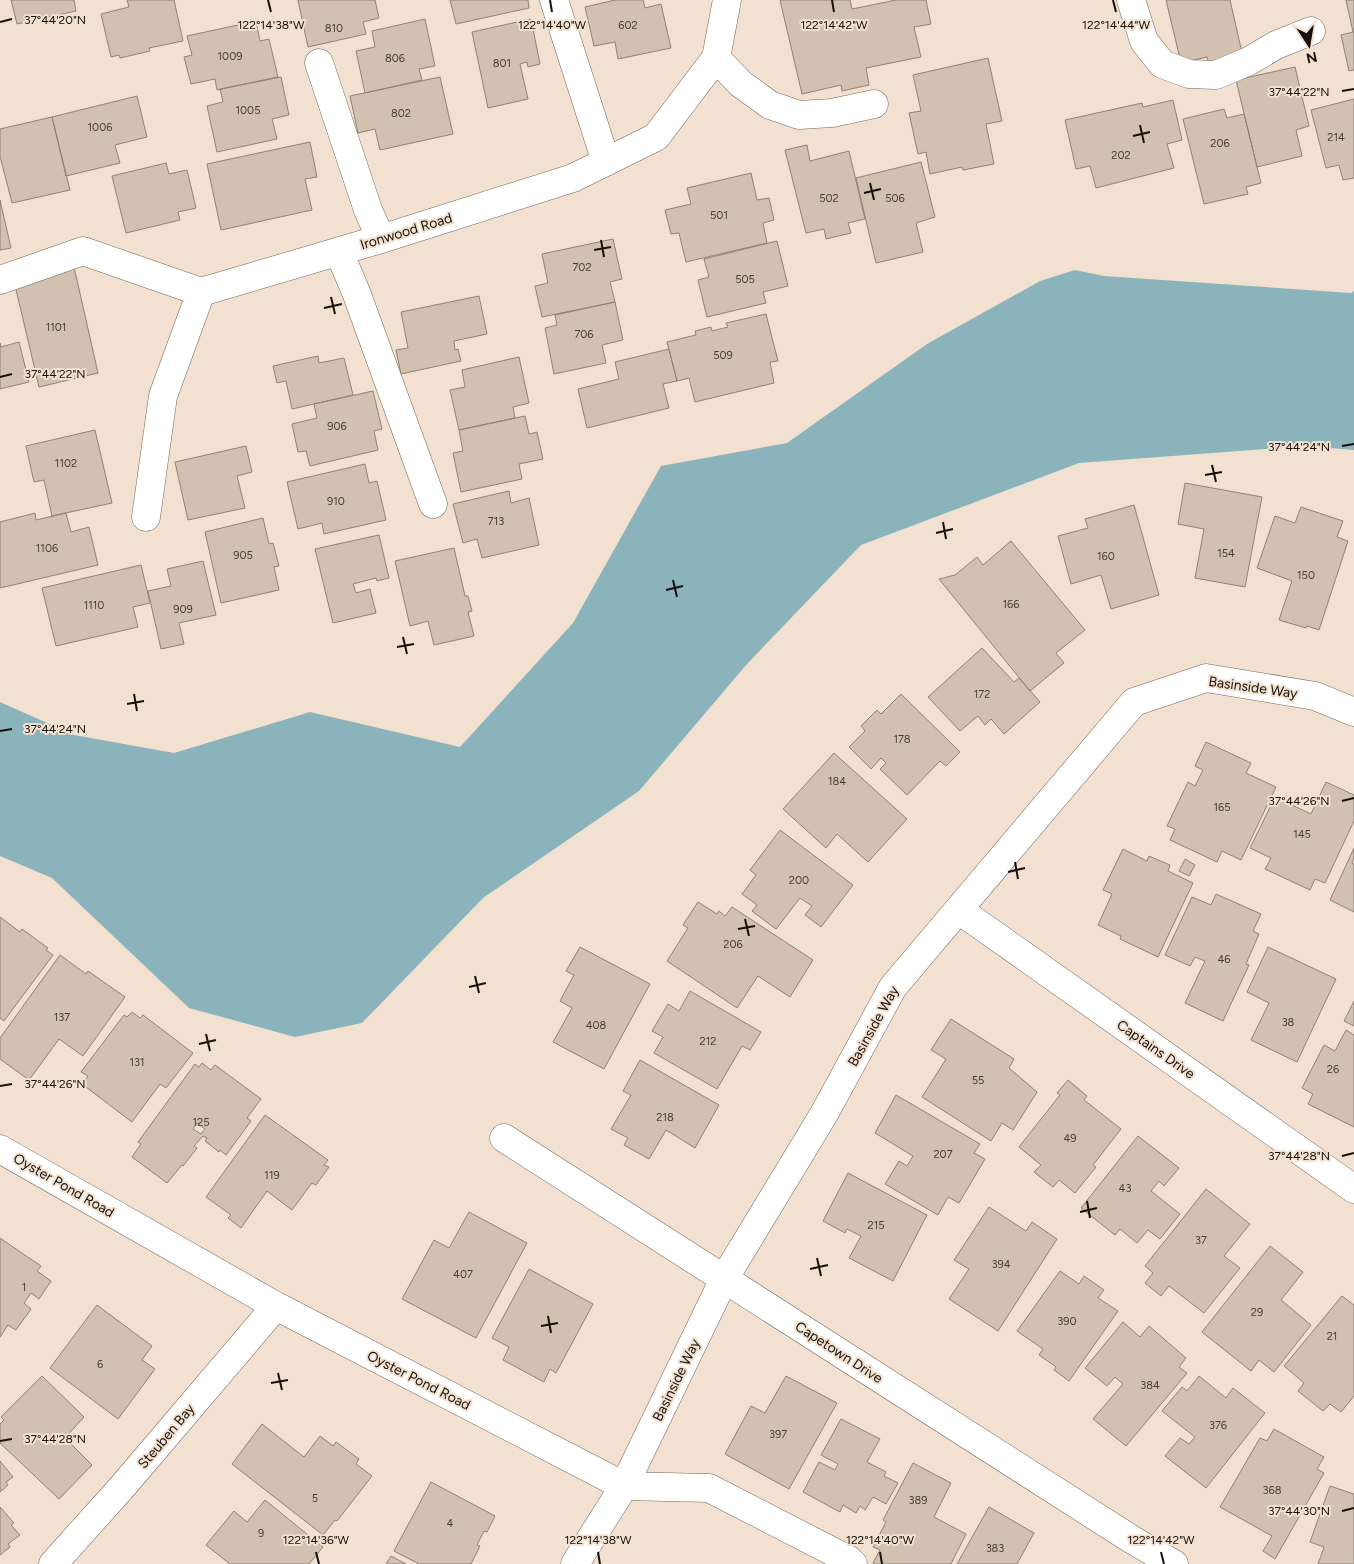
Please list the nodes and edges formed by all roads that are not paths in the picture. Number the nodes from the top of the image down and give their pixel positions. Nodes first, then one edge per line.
1 (554, 0) edge
2 (727, 0) edge
3 (1130, 0) edge
4 (1311, 31) dead end
5 (716, 58) junction
6 (319, 63) dead end
7 (874, 104) dead end
8 (606, 162) junction
9 (381, 239) junction
10 (339, 252) junction
11 (0, 280) edge
12 (201, 292) junction
13 (434, 504) dead end
14 (146, 517) dead end
15 (1354, 712) edge
16 (959, 910) junction
17 (504, 1138) dead end
18 (0, 1149) edge
19 (1354, 1189) edge
20 (724, 1279) junction
21 (276, 1306) junction
22 (624, 1486) junction
23 (53, 1564) edge
24 (575, 1564) edge
25 (853, 1564) edge
26 (1174, 1564) edge

1 - 8 street
2 - 5 street, Ironwood Road
3 - 4 street
5 - 7 street
5 - 8 street, Ironwood Road
6 - 9 street
8 - 9 street, Ironwood Road
9 - 10 street, Ironwood Road
10 - 12 street, Ironwood Road
10 - 13 street
11 - 12 street
12 - 14 street
15 - 16 street, Basinside Way
16 - 19 street, Captains Drive
16 - 20 street, Basinside Way
17 - 20 street, Capetown Drive
18 - 21 street, Oyster Pond Road
20 - 22 street, Basinside Way
20 - 26 street, Capetown Drive
21 - 22 street, Oyster Pond Road
21 - 23 street, Steuben Bay
22 - 24 street, Basinside Way
22 - 25 street, Oyster Pond Road

